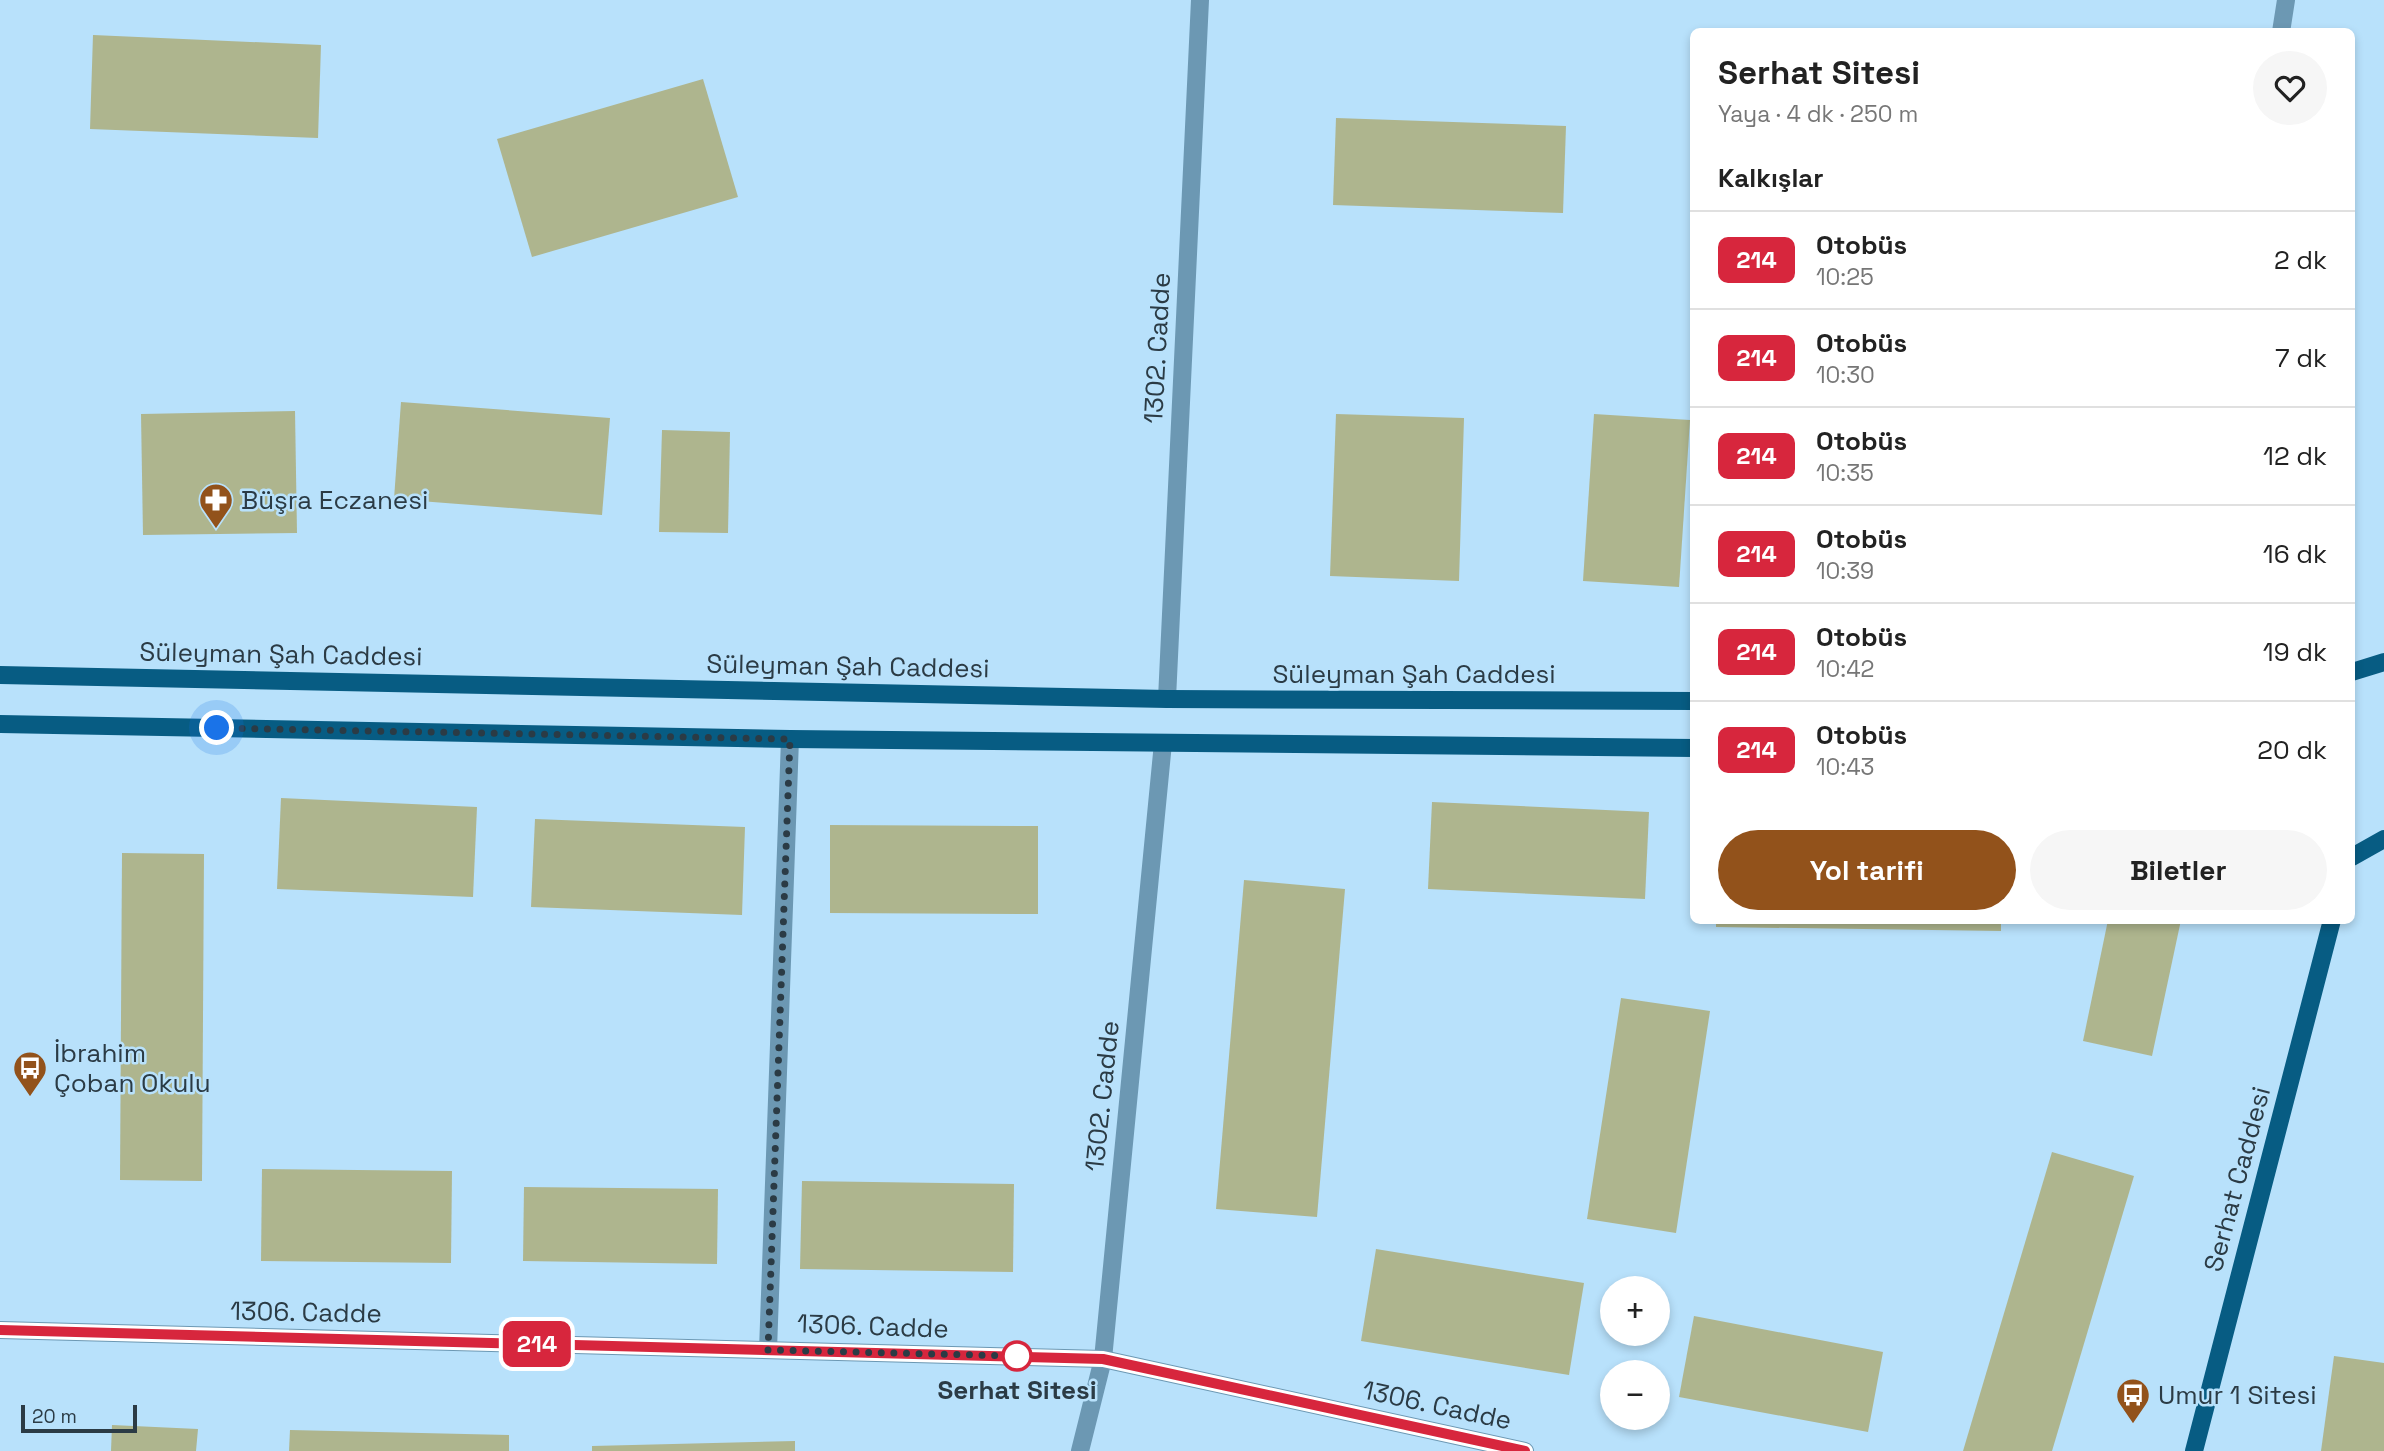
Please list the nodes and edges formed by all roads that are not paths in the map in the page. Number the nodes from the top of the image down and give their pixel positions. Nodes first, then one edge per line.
1 (1200, 0) edge
2 (2286, 0) edge
3 (2282, 28) edge
4 (2368, 667) edge
5 (0, 675) edge
6 (2355, 684) edge
7 (1167, 699) junction
8 (1690, 702) edge
9 (0, 724) edge
10 (790, 739) junction
11 (1163, 743) junction
12 (1690, 748) edge
13 (2384, 839) edge
14 (2355, 855) edge
15 (2331, 924) edge
16 (0, 1330) edge
17 (768, 1350) junction
18 (1103, 1359) junction
19 (1080, 1451) edge
20 (1525, 1451) edge
21 (2194, 1451) edge

1 - 7 street, 1302. Cadde
2 - 3 street
4 - 6 main road
5 - 7 main road, Süleyman Şah Caddesi
7 - 8 main road, Süleyman Şah Caddesi
9 - 10 main road
10 - 11 main road
10 - 17 street
11 - 12 main road
11 - 18 street, 1302. Cadde
13 - 14 main road
15 - 21 main road, Serhat Caddesi
16 - 17 street, 1306. Cadde
17 - 18 street, 1306. Cadde
18 - 19 street, 1302. Cadde
18 - 20 street, 1306. Cadde

